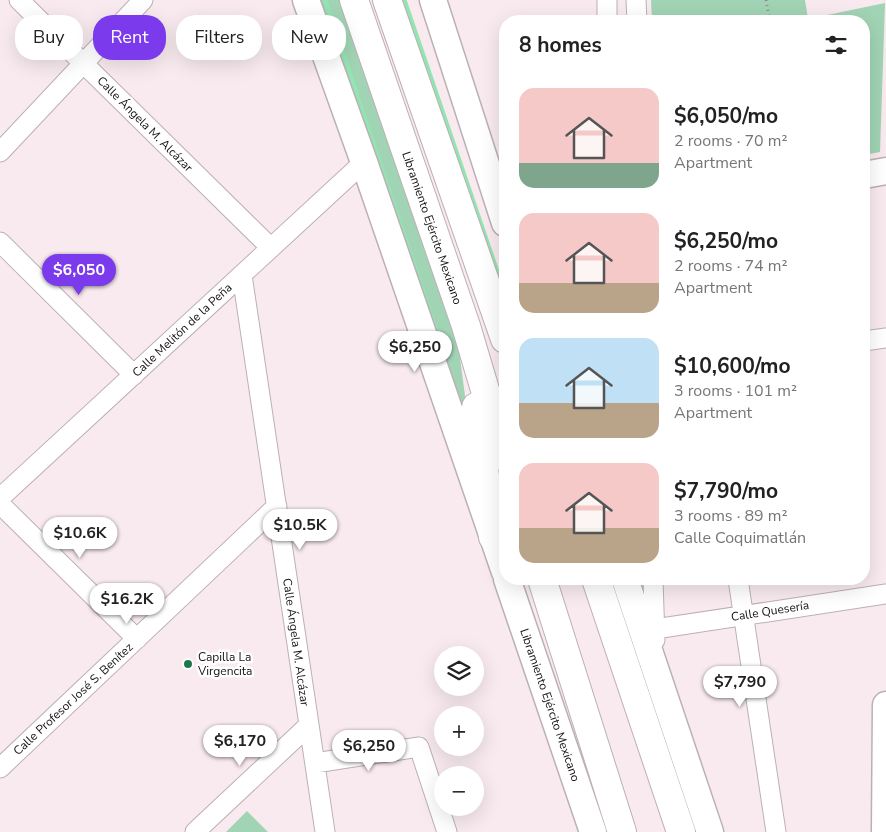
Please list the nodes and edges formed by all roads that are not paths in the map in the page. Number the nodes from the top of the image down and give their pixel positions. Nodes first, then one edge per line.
1 (19, 0) edge
2 (142, 0) edge
3 (306, 0) edge
4 (354, 0) edge
5 (387, 0) edge
6 (433, 0) edge
7 (607, 0) edge
8 (636, 0) edge
9 (608, 15) edge
10 (636, 15) edge
11 (83, 63) junction
12 (0, 152) edge
13 (364, 162) junction
14 (886, 171) edge
15 (870, 174) edge
16 (499, 204) edge
17 (0, 242) edge
18 (271, 248) junction
19 (242, 275) junction
20 (499, 322) edge
21 (466, 326) junction
22 (886, 338) edge
23 (870, 340) edge
24 (134, 375) junction
25 (499, 437) edge
26 (0, 498) edge
27 (0, 504) edge
28 (277, 506) junction
29 (493, 537) junction
30 (499, 554) edge
31 (509, 585) edge
32 (598, 585) edge
33 (627, 585) edge
34 (653, 585) edge
35 (739, 585) edge
36 (545, 587) edge
37 (886, 594) edge
38 (744, 616) junction
39 (655, 629) junction
40 (137, 639) junction
41 (656, 672) junction
42 (886, 705) edge
43 (308, 726) junction
44 (314, 763) junction
45 (0, 768) edge
46 (195, 832) edge
47 (325, 832) edge
48 (447, 832) edge
49 (593, 832) edge
50 (622, 832) edge
51 (681, 832) edge
52 (710, 832) edge
53 (776, 832) edge
54 (885, 832) edge

1 - 11 street, Calle Ángela M. Alcázar
2 - 11 street
3 - 13 street
4 - 21 highway, Libramiento Ejército Mexicano
5 - 20 highway
6 - 16 street
7 - 9 street
8 - 10 street
11 - 12 street
11 - 18 street, Calle Ángela M. Alcázar
13 - 18 street, Calle Melitón de la Peña
13 - 29 street
14 - 15 street
17 - 24 street
18 - 19 street, Calle Melitón de la Peña
19 - 24 street, Calle Melitón de la Peña
19 - 28 street, Calle Ángela M. Alcázar
21 - 25 highway, Libramiento Ejército Mexicano
21 - 29 highway
22 - 23 street
24 - 26 street, Calle Melitón de la Peña
27 - 40 street
28 - 40 street, Calle Profesor José S. Benítez
28 - 43 street, Calle Ángela M. Alcázar
29 - 30 street
31 - 49 street, Libramiento Ejército Mexicano
32 - 51 highway
33 - 41 street
34 - 39 street
35 - 38 street
36 - 50 highway
37 - 38 street, Calle Quesería
38 - 39 street, Calle Quesería
38 - 53 street
39 - 41 street
40 - 45 street, Calle Profesor José S. Benítez
41 - 52 street
42 - 54 street
43 - 44 street, Calle Ángela M. Alcázar
43 - 46 street
44 - 47 street, Calle Ángela M. Alcázar
44 - 48 street

